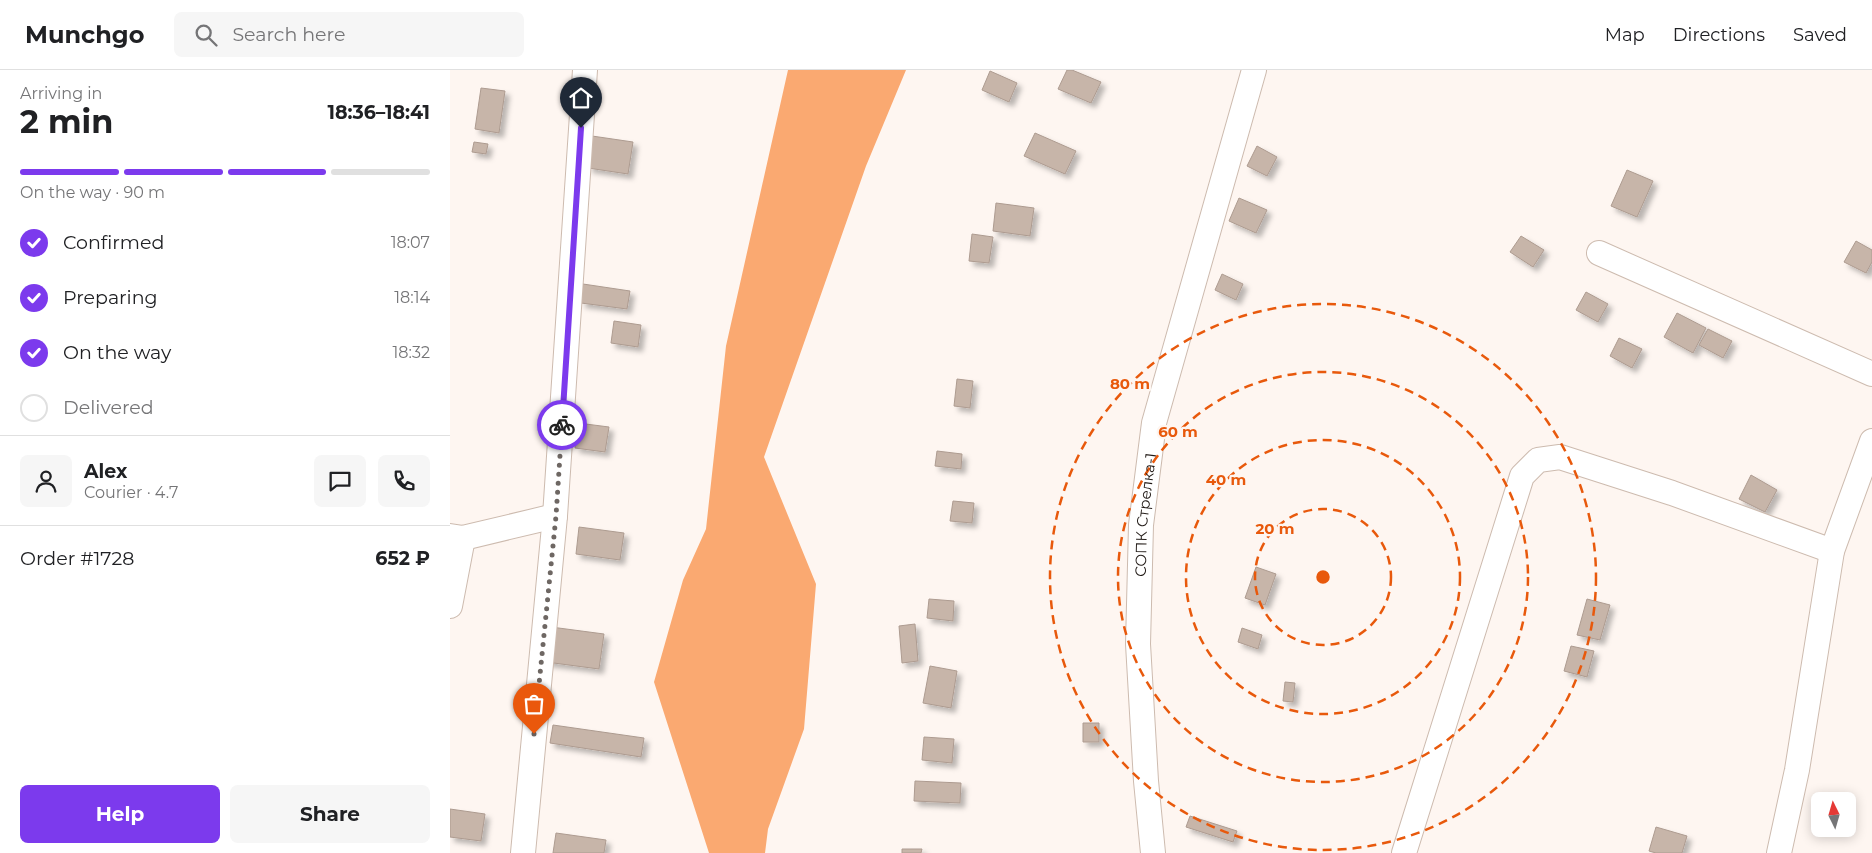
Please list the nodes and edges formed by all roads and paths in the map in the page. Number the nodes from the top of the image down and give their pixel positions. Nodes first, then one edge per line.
1 (585, 70) edge
2 (1254, 70) edge
3 (1599, 253) dead end
4 (1872, 374) edge
5 (1872, 441) edge
6 (556, 516) junction
7 (457, 537) edge
8 (1832, 551) junction
9 (450, 606) edge
10 (523, 853) edge
11 (1153, 853) edge
12 (1404, 853) edge
13 (1779, 853) edge

1 - 6 street
2 - 11 street, СОПК Стрелка-1
3 - 4 street
5 - 8 street
6 - 7 street
6 - 10 street
7 - 9 street
8 - 12 street
8 - 13 street

